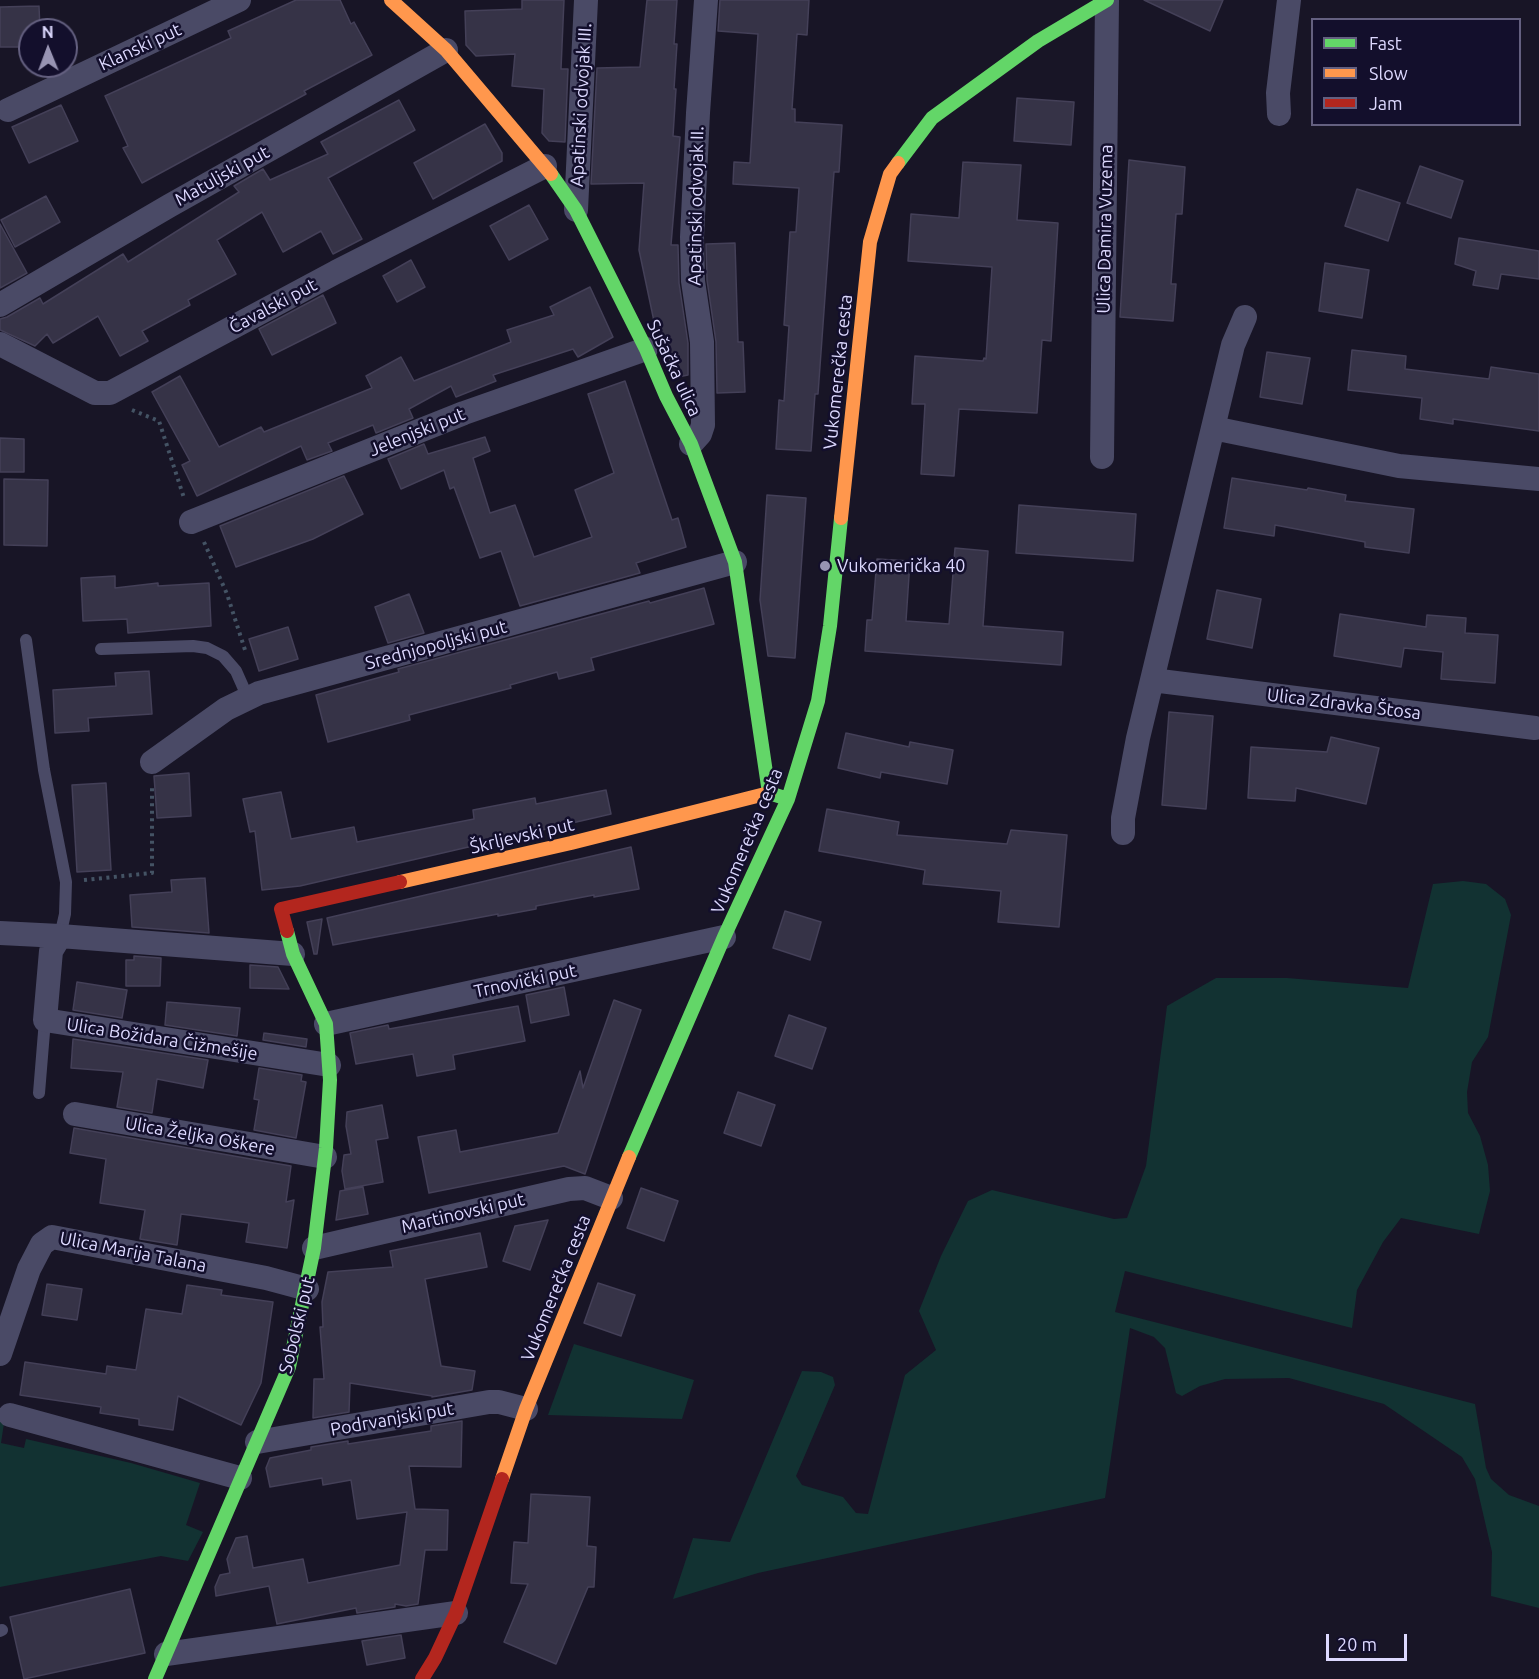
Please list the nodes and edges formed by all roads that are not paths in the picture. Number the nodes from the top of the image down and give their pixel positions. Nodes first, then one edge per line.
1 (239, 0) edge
2 (586, 0) edge
3 (706, 0) edge
4 (1107, 0) edge
5 (1288, 0) edge
6 (395, 2) edge
7 (446, 50) junction
8 (8, 110) dead end
9 (1279, 114) dead end
10 (545, 166) junction
11 (576, 210) junction
12 (0, 305) edge
13 (1245, 317) dead end
14 (0, 344) edge
15 (646, 349) junction
16 (1213, 428) junction
17 (691, 444) junction
18 (1102, 457) dead end
19 (1539, 479) edge
20 (191, 522) dead end
21 (735, 562) junction
22 (26, 640) dead end
23 (100, 649) dead end
24 (1152, 680) junction
25 (248, 698) junction
26 (1535, 728) dead end
27 (152, 762) road end
28 (769, 793) junction
29 (788, 799) junction
30 (1124, 833) dead end
31 (281, 909) joint
32 (0, 933) edge
33 (60, 936) junction
34 (724, 937) junction
35 (293, 954) junction
36 (45, 1020) junction
37 (326, 1024) junction
38 (329, 1065) junction
39 (39, 1092) dead end
40 (75, 1114) dead end
41 (325, 1157) junction
42 (611, 1198) junction
43 (314, 1248) junction
44 (307, 1289) junction
45 (0, 1354) edge
46 (526, 1409) junction
47 (9, 1415) dead end
48 (257, 1442) junction
49 (240, 1478) junction
50 (456, 1613) junction
51 (166, 1654) junction
52 (155, 1679) edge
53 (422, 1679) edge

1 - 8 street, Klanski put
2 - 11 street, Apatinski odvojak III.
3 - 17 street, Apatinski odvojak II.
4 - 18 street, Ulica Damira Vuzema
4 - 29 street, Vukomerečka cesta
5 - 9 street
6 - 7 street, Sušačka ulica
7 - 10 street, Sušačka ulica
7 - 12 street, Matuljski put
10 - 11 street, Sušačka ulica
10 - 14 street, Čavalski put
11 - 15 street, Sušačka ulica
13 - 16 street
15 - 17 street, Sušačka ulica
15 - 20 street, Jelenjski put
16 - 19 street
16 - 24 street
17 - 21 street, Sušačka ulica
21 - 25 street, Srednjopoljski put
21 - 28 street, Sušačka ulica
22 - 33 lane
23 - 25 lane
24 - 26 street, Ulica Zdravka Štosa
24 - 30 street
25 - 27 street, Srednjopoljski put
28 - 29 street
28 - 31 street, Škrljevski put
29 - 34 street, Vukomerečka cesta
31 - 35 street, Sobolski put
32 - 33 street
33 - 35 street
33 - 36 street, Ulica Božidara Čižmešije
34 - 37 street, Trnovički put
34 - 42 street, Vukomerečka cesta
35 - 37 street, Sobolski put
36 - 38 street, Ulica Božidara Čižmešije
36 - 39 lane
37 - 38 street, Sobolski put
38 - 41 street, Sobolski put
40 - 41 street, Ulica Željka Oškere
41 - 43 street, Sobolski put
42 - 43 street, Martinovski put
42 - 46 street, Vukomerečka cesta
43 - 44 street, Sobolski put
44 - 45 street, Ulica Marija Talana
44 - 48 street, Sobolski put
46 - 48 street, Podrvanjski put
46 - 50 street, Vukomerečka cesta
47 - 49 street
48 - 49 street, Sobolski put
49 - 51 street, Sobolski put
50 - 51 street
50 - 53 street, Vukomerečka cesta
51 - 52 street, Sobolski put

